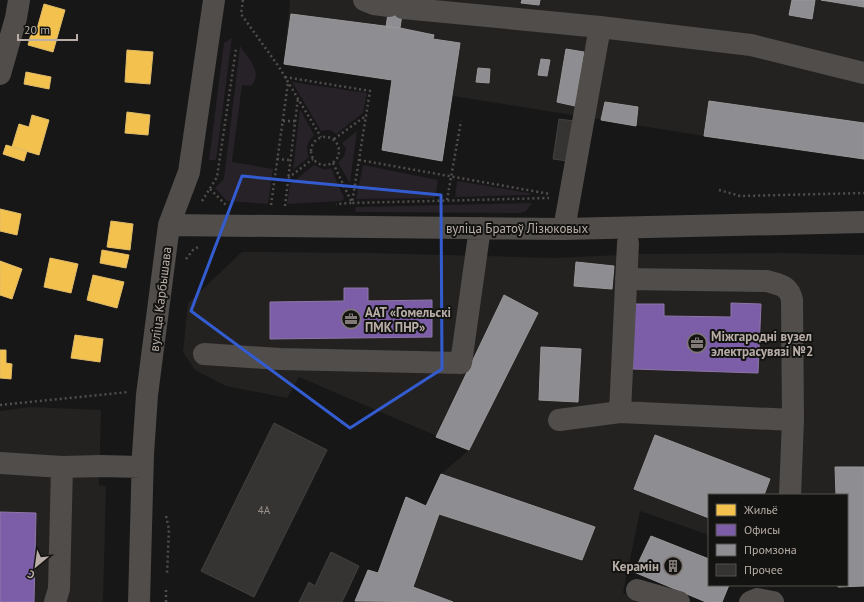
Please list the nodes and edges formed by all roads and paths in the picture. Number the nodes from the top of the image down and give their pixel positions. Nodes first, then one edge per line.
1 (18, 0) edge
2 (214, 0) edge
3 (243, 0) edge
4 (364, 0) edge
5 (600, 27) junction
6 (236, 49) dead end
7 (864, 73) edge
8 (0, 74) edge
9 (285, 77) junction
10 (288, 83) junction
11 (298, 98) junction
12 (367, 114) junction
13 (283, 121) junction
14 (461, 121) dead end
15 (295, 122) junction
16 (321, 137) junction
17 (334, 140) junction
18 (277, 159) junction
19 (313, 159) junction
20 (290, 160) junction
21 (359, 160) junction
22 (333, 163) junction
23 (451, 176) junction
24 (288, 178) junction
25 (718, 190) dead end
26 (864, 193) edge
27 (569, 197) junction
28 (447, 200) junction
29 (202, 201) dead end
30 (352, 203) junction
31 (329, 204) dead end
32 (292, 206) dead end
33 (285, 207) junction
34 (864, 222) edge
35 (169, 225) junction
36 (480, 228) junction
37 (564, 229) junction
38 (628, 242) dead end
39 (201, 246) dead end
40 (185, 266) dead end
41 (626, 279) junction
42 (204, 354) dead end
43 (128, 392) dead end
44 (0, 406) edge
45 (620, 412) junction
46 (559, 420) dead end
47 (793, 420) junction
48 (0, 463) edge
49 (62, 467) junction
50 (142, 467) junction
51 (790, 494) edge
52 (166, 516) dead end
53 (167, 574) dead end
54 (166, 590) dead end
55 (637, 590) dead end
56 (55, 602) edge
57 (139, 602) edge
58 (166, 602) edge
59 (679, 602) edge
60 (750, 602) edge
61 (772, 602) edge

1 - 8 street
2 - 35 street, вуліца Карбышава
3 - 9 path
4 - 5 street
5 - 7 street
5 - 27 street
6 - 29 path
9 - 10 path
9 - 12 path
10 - 11 path
10 - 13 path
11 - 15 path
11 - 16 path
12 - 17 path
12 - 21 path
13 - 15 path
13 - 18 path
14 - 23 path
15 - 20 path
16 - 17 path
16 - 19 path
17 - 22 path
18 - 20 path
18 - 33 path
19 - 22 path
19 - 24 path
20 - 24 path
21 - 23 path
21 - 30 path
22 - 30 path
23 - 27 path
23 - 28 path
24 - 33 path
25 - 26 path
27 - 28 path
27 - 37 street
28 - 30 path
30 - 31 path
32 - 33 path
34 - 37 street, вуліца Братоў Лізюковых
35 - 36 street, вуліца Братоў Лізюковых
35 - 50 street, вуліца Карбышава
36 - 37 street, вуліца Братоў Лізюковых
36 - 42 street
38 - 41 street
39 - 40 path
41 - 45 street
41 - 47 street
43 - 44 path
45 - 46 street
45 - 47 street
47 - 51 street
48 - 49 street
49 - 50 street
49 - 56 street
50 - 57 street, вуліца Карбышава
52 - 53 path
54 - 58 path
55 - 59 street
60 - 61 street

